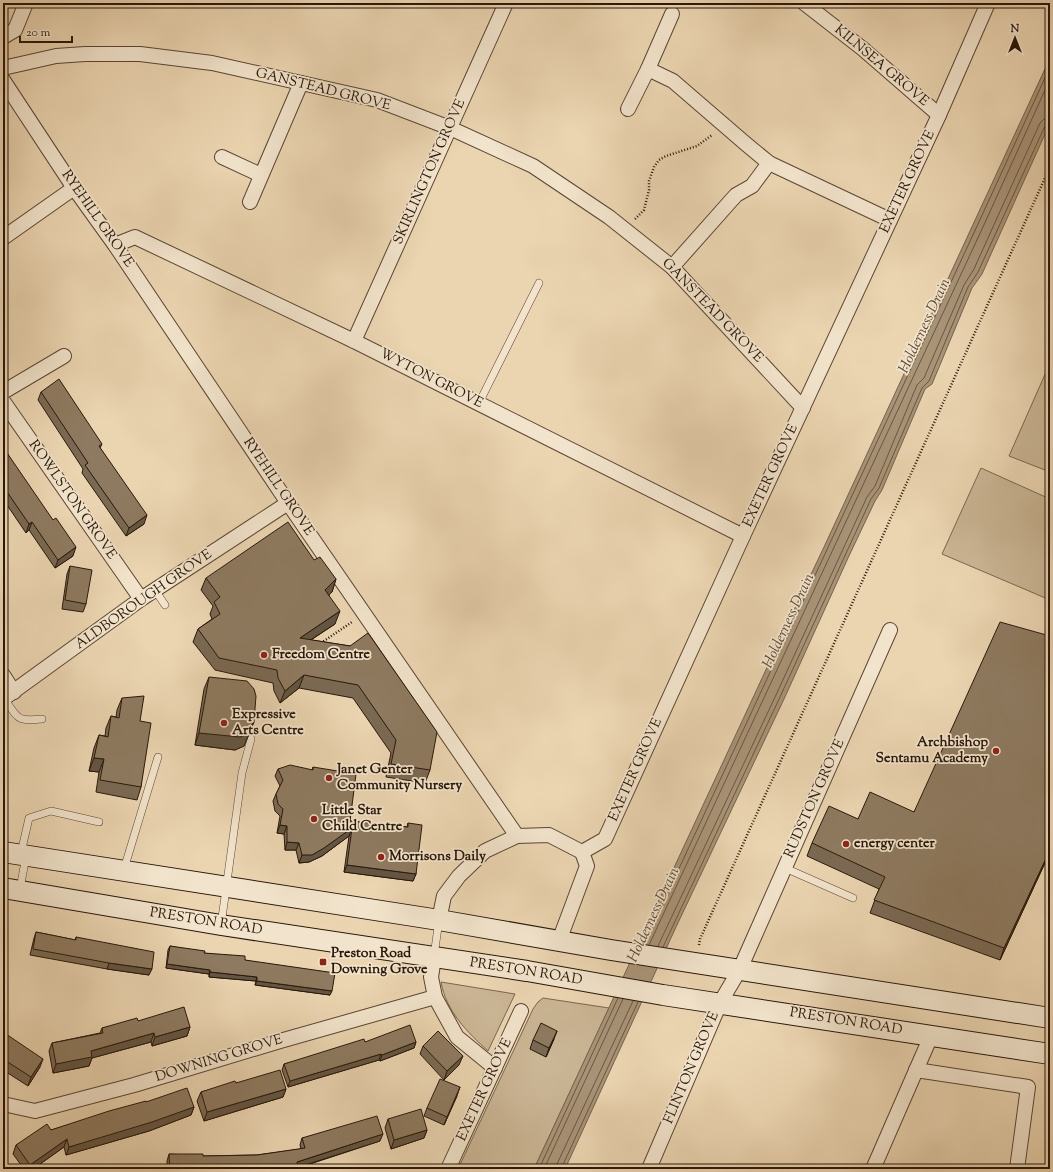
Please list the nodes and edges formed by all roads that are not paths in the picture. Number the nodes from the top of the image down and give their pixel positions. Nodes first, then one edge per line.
1 (26, 3) edge
2 (506, 3) edge
3 (804, 3) edge
4 (988, 3) edge
5 (672, 14) dead end
6 (3, 37) edge
7 (3, 68) edge
8 (648, 69) junction
9 (3, 80) edge
10 (301, 83) junction
11 (628, 109) dead end
12 (939, 115) junction
13 (450, 128) junction
14 (222, 157) dead end
15 (769, 163) junction
16 (261, 176) junction
17 (74, 188) junction
18 (250, 202) dead end
19 (890, 220) junction
20 (3, 238) edge
21 (115, 244) junction
22 (672, 267) junction
23 (539, 283) dead end
24 (354, 341) junction
25 (64, 356) dead end
26 (3, 392) edge
27 (3, 401) edge
28 (479, 403) junction
29 (803, 408) junction
30 (288, 503) junction
31 (743, 536) junction
32 (155, 590) junction
33 (141, 599) junction
34 (165, 604) dead end
35 (890, 630) dead end
36 (3, 675) edge
37 (7, 696) edge
38 (42, 719) dead end
39 (251, 739) edge
40 (158, 757) dead end
41 (99, 822) dead end
42 (517, 836) junction
43 (582, 852) junction
44 (17, 855) edge
45 (785, 868) junction
46 (124, 871) junction
47 (226, 886) junction
48 (11, 889) edge
49 (853, 898) dead end
50 (439, 920) junction
51 (221, 925) junction
52 (559, 941) junction
53 (434, 958) junction
54 (740, 969) junction
55 (435, 997) junction
56 (720, 1003) junction
57 (521, 1011) dead end
58 (1050, 1018) edge
59 (931, 1036) junction
60 (1050, 1054) edge
61 (494, 1068) junction
62 (916, 1070) junction
63 (3, 1104) edge
64 (447, 1169) edge
65 (649, 1169) edge
66 (873, 1169) edge
67 (1017, 1169) edge

1 - 6 street
2 - 13 street, SKIRLINGTON GROVE
3 - 12 street, KILNSEA GROVE
4 - 12 street, EXETER GROVE
5 - 8 street
7 - 10 street, GANSTEAD GROVE
8 - 11 street
8 - 15 street
9 - 17 street, RYEHILL GROVE
10 - 13 street, GANSTEAD GROVE
10 - 16 street
12 - 19 street, EXETER GROVE
13 - 22 street, GANSTEAD GROVE
13 - 24 street, SKIRLINGTON GROVE
14 - 16 street
15 - 19 street
15 - 22 street
16 - 18 street
17 - 20 street
17 - 21 street, RYEHILL GROVE
19 - 29 street, EXETER GROVE
21 - 24 street, WYTON GROVE
21 - 30 street, RYEHILL GROVE
22 - 29 street, GANSTEAD GROVE
23 - 28 lane
24 - 28 street, WYTON GROVE
25 - 26 street
27 - 33 street, ROWLSTON GROVE
28 - 31 street, WYTON GROVE
29 - 31 street, EXETER GROVE
30 - 32 street, ALDBOROUGH GROVE
30 - 42 street, RYEHILL GROVE
31 - 43 street, EXETER GROVE
32 - 33 street, ALDBOROUGH GROVE
32 - 34 lane
33 - 37 street, ALDBOROUGH GROVE
35 - 45 street, RUDSTON GROVE
36 - 37 street
37 - 38 lane
39 - 47 lane
40 - 46 lane
41 - 44 lane
42 - 43 street
42 - 50 street
43 - 52 street
44 - 46 street
44 - 48 lane
45 - 49 lane
45 - 54 street, RUDSTON GROVE
46 - 47 street
47 - 50 street
47 - 51 lane
48 - 51 street, PRESTON ROAD
50 - 52 street
50 - 53 lane
51 - 53 street, PRESTON ROAD
52 - 54 street
53 - 55 street
53 - 56 street, PRESTON ROAD
54 - 56 street, FLINTON GROVE
54 - 58 street
55 - 61 street
55 - 63 street, DOWNING GROVE
56 - 59 street, PRESTON ROAD
56 - 65 street, FLINTON GROVE
57 - 61 street, EXETER GROVE
59 - 60 street, PRESTON ROAD
59 - 62 street
61 - 64 street, EXETER GROVE
62 - 66 street
62 - 67 street

